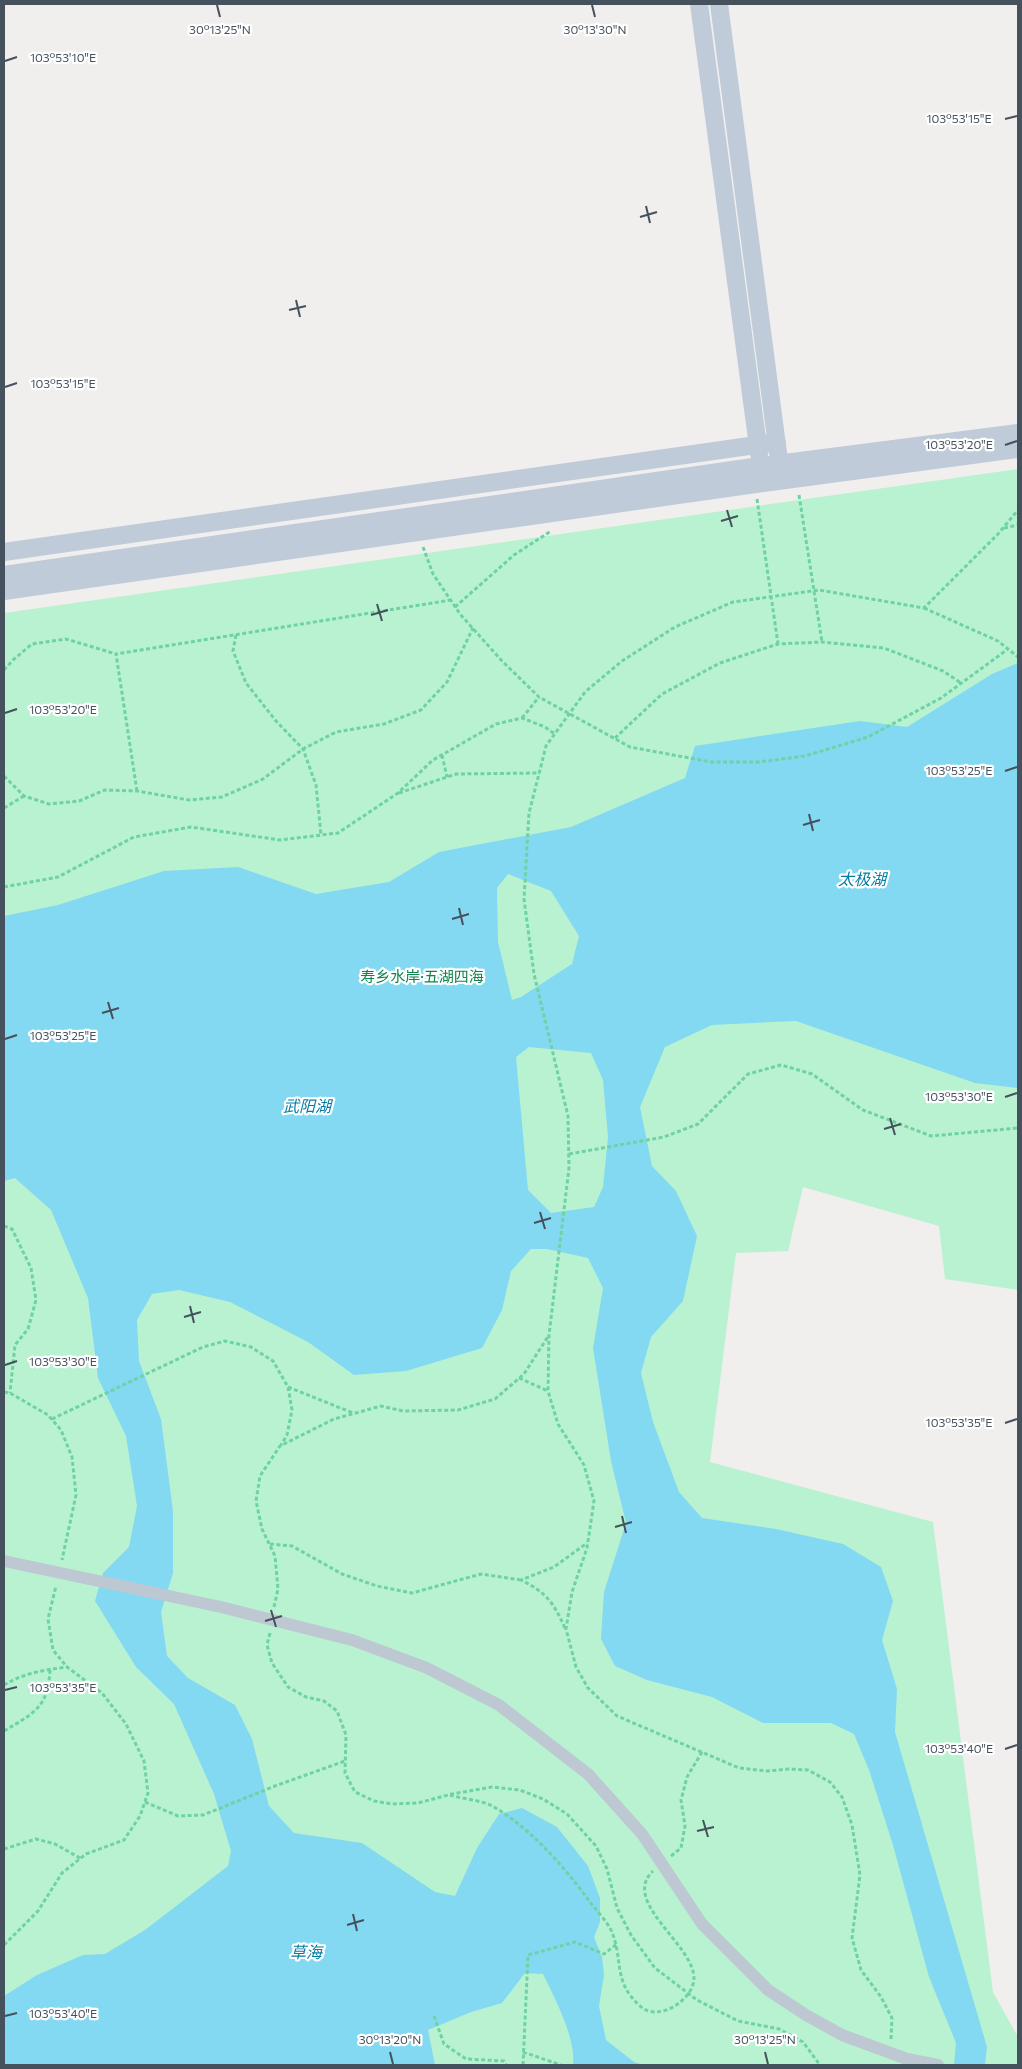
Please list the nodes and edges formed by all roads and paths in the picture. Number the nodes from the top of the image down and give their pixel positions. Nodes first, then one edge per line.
1 (699, 4) edge
2 (719, 4) edge
3 (1018, 433) edge
4 (777, 442) junction
5 (757, 444) junction
6 (1018, 449) edge
7 (786, 475) junction
8 (759, 478) junction
9 (1018, 510) edge
10 (1018, 525) edge
11 (1004, 528) junction
12 (553, 529) dead end
13 (418, 532) junction
14 (4, 552) edge
15 (4, 575) edge
16 (4, 591) edge
17 (813, 591) junction
18 (771, 597) junction
19 (451, 600) junction
20 (455, 607) junction
21 (924, 608) junction
22 (473, 628) junction
23 (236, 635) junction
24 (822, 642) junction
25 (778, 644) junction
26 (1008, 649) junction
27 (116, 654) junction
28 (1017, 656) edge
29 (4, 670) edge
30 (961, 683) junction
31 (539, 697) junction
32 (569, 714) junction
33 (522, 718) junction
34 (555, 734) junction
35 (614, 738) junction
36 (303, 750) junction
37 (442, 755) junction
38 (540, 773) junction
39 (4, 776) edge
40 (446, 777) junction
41 (137, 791) junction
42 (398, 793) junction
43 (24, 796) junction
44 (4, 808) edge
45 (321, 835) junction
46 (4, 887) edge
47 (1018, 1128) edge
48 (569, 1154) junction
49 (4, 1226) edge
50 (549, 1335) junction
51 (519, 1378) junction
52 (288, 1387) junction
53 (548, 1391) junction
54 (4, 1392) edge
55 (10, 1393) junction
56 (353, 1414) junction
57 (52, 1420) junction
58 (280, 1446) junction
59 (588, 1543) junction
60 (269, 1544) junction
61 (4, 1561) edge
62 (60, 1573) junction
63 (521, 1580) junction
64 (272, 1620) junction
65 (566, 1629) junction
66 (67, 1667) junction
67 (50, 1670) junction
68 (4, 1685) edge
69 (4, 1731) edge
70 (345, 1762) junction
71 (448, 1795) junction
72 (145, 1802) junction
73 (4, 1849) edge
74 (80, 1858) junction
75 (616, 1944) junction
76 (4, 1946) edge
77 (689, 1994) junction
78 (434, 2016) dead end
79 (523, 2052) junction
80 (890, 2053) junction
81 (506, 2065) edge
82 (522, 2065) edge
83 (561, 2065) edge
84 (820, 2065) edge
85 (937, 2065) edge

1 - 5 street
2 - 4 street
3 - 7 street
4 - 5 street
4 - 7 street
5 - 8 street
5 - 14 street
6 - 7 street
7 - 8 street
7 - 17 path
8 - 13 street
8 - 15 street
8 - 18 path
9 - 11 path
10 - 11 path
11 - 21 path
12 - 20 path
13 - 16 street
13 - 19 path
17 - 18 path
17 - 21 path
17 - 24 path
18 - 25 path
18 - 32 path
19 - 20 path
19 - 23 path
20 - 22 path
21 - 26 path
22 - 31 path
22 - 36 path
23 - 27 path
23 - 36 path
24 - 25 path
24 - 30 path
25 - 35 path
26 - 28 path
26 - 30 path
27 - 29 path
27 - 41 path
30 - 35 path
31 - 32 path
31 - 33 path
32 - 34 path
32 - 35 path
33 - 34 path
33 - 37 path
34 - 38 path
36 - 41 path
36 - 45 path
37 - 40 path
37 - 42 path
38 - 40 path
38 - 48 path
39 - 43 path
40 - 42 path
41 - 43 path
42 - 45 path
43 - 44 path
45 - 46 path
47 - 48 path
48 - 50 path
49 - 55 path
50 - 51 path
50 - 53 path
51 - 53 path
51 - 56 path
52 - 56 path
52 - 57 path
52 - 58 path
53 - 59 path
54 - 55 path
55 - 57 path
56 - 58 path
57 - 62 path
58 - 60 path
59 - 63 path
59 - 65 path
60 - 63 path
60 - 64 path
61 - 62 street
62 - 64 street
62 - 66 path
63 - 65 path
64 - 70 path
64 - 80 street
65 - 80 path
66 - 67 path
66 - 72 path
67 - 68 path
67 - 69 path
70 - 71 path
70 - 72 path
71 - 75 path
71 - 77 path
72 - 74 path
73 - 74 path
74 - 76 path
75 - 77 path
75 - 79 path
77 - 84 path
78 - 81 path
79 - 82 path
79 - 83 path
80 - 85 street

